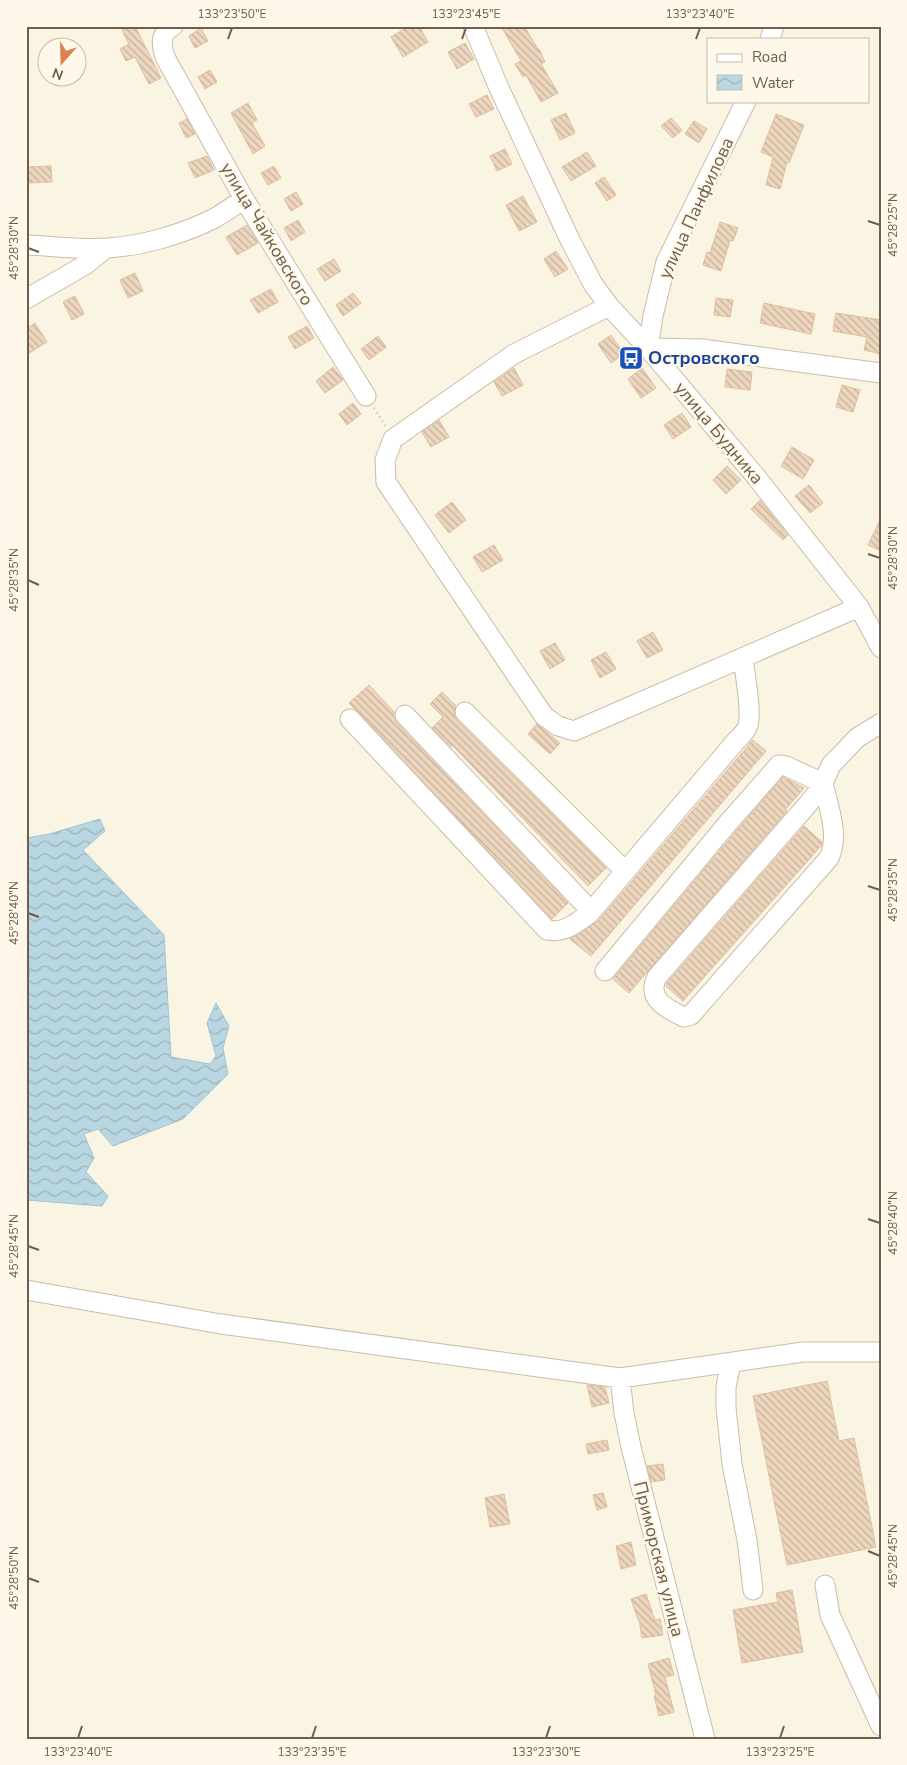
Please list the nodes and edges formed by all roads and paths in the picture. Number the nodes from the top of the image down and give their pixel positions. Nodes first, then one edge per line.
1 (173, 26) edge
2 (473, 26) edge
3 (774, 26) edge
4 (770, 38) edge
5 (746, 102) edge
6 (244, 199) junction
7 (26, 245) edge
8 (106, 248) junction
9 (26, 299) edge
10 (609, 306) junction
11 (648, 348) junction
12 (881, 374) edge
13 (366, 396) joint
14 (393, 439) junction
15 (859, 607) junction
16 (881, 648) edge
17 (743, 658) junction
18 (465, 712) dead end
19 (405, 715) dead end
20 (350, 719) dead end
21 (881, 723) edge
22 (823, 783) junction
23 (626, 871) junction
24 (591, 911) junction
25 (605, 971) dead end
26 (26, 1290) edge
27 (881, 1352) edge
28 (731, 1363) junction
29 (620, 1378) junction
30 (826, 1585) dead end
31 (753, 1590) dead end
32 (881, 1726) edge
33 (705, 1739) edge

1 - 6 street, улица Чайковского
2 - 10 street, улица Будника
3 - 4 street
5 - 11 street, улица Панфилова
6 - 8 street
6 - 13 street, улица Чайковского
7 - 8 street
8 - 9 street
10 - 11 street, улица Будника
10 - 14 street
11 - 12 street
11 - 15 street, улица Будника
13 - 14 path
14 - 17 street
15 - 16 street, улица Будника
15 - 17 street
17 - 23 street
18 - 23 street
19 - 24 street
20 - 24 street
21 - 22 street
22 - 22 street
22 - 25 street
23 - 24 street
26 - 29 street
27 - 28 street
28 - 29 street
28 - 31 street
29 - 33 street, Приморская улица
30 - 32 street

